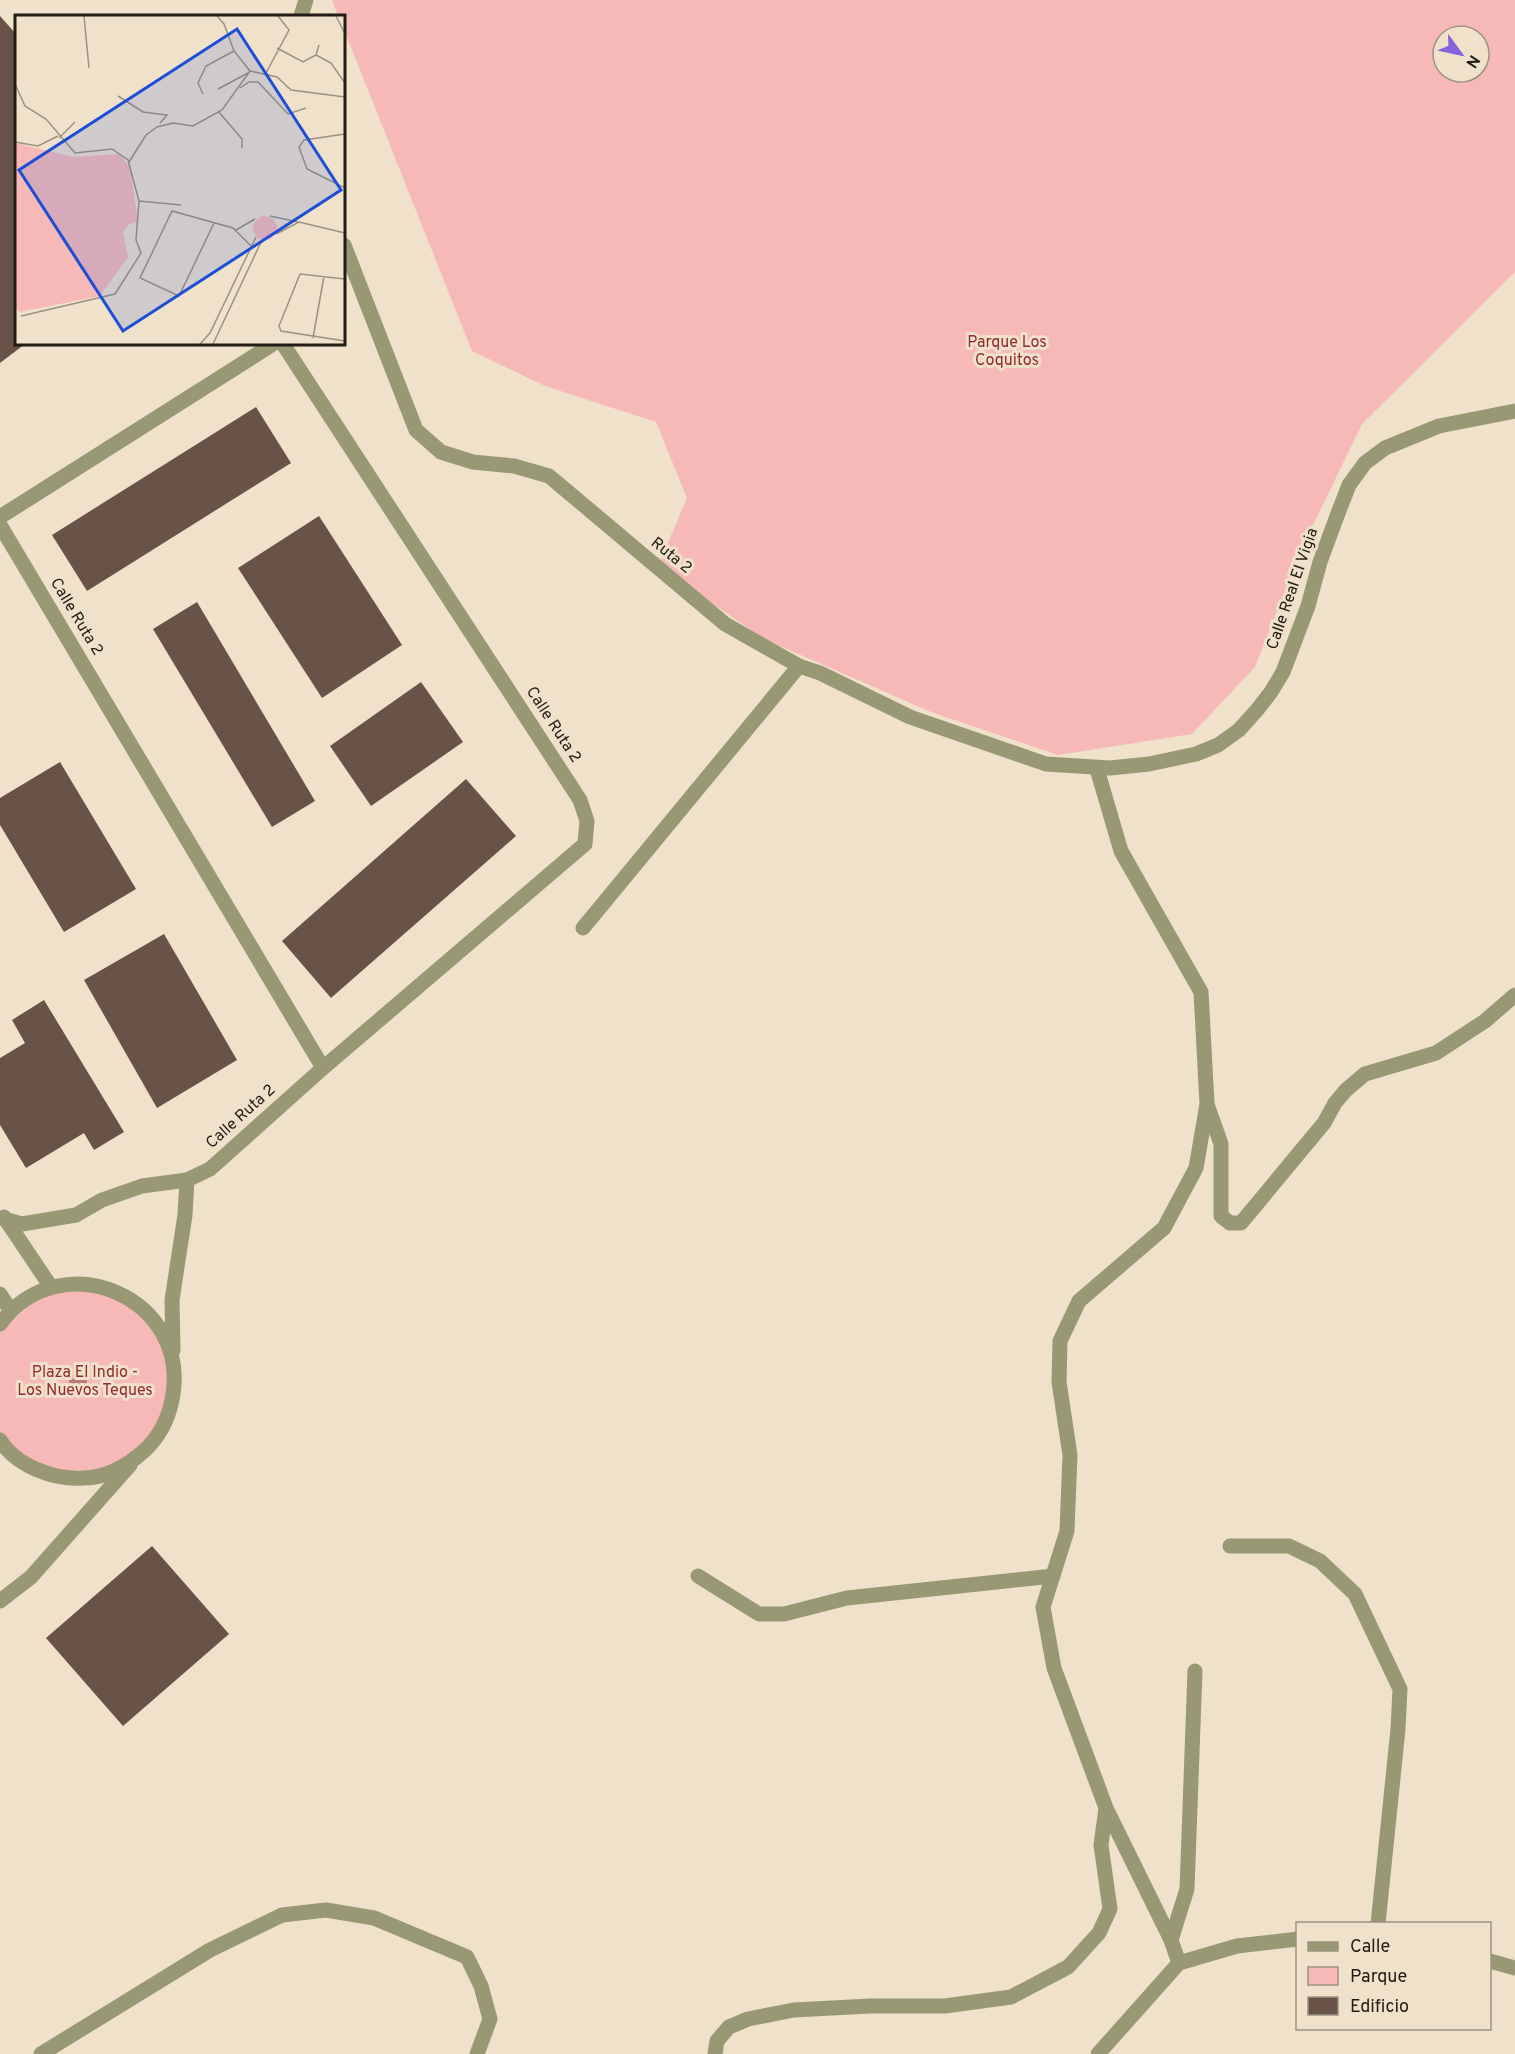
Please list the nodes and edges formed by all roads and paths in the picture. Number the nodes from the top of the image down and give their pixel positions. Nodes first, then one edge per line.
1 (306, 0) edge
2 (301, 15) edge
3 (345, 248) edge
4 (271, 345) edge
5 (285, 345) edge
6 (1515, 411) edge
7 (0, 517) edge
8 (0, 525) edge
9 (799, 666) junction
10 (1097, 768) junction
11 (583, 928) dead end
12 (1515, 995) edge
13 (323, 1068) junction
14 (1207, 1104) junction
15 (187, 1180) junction
16 (2, 1215) edge
17 (51, 1287) junction
18 (0, 1294) edge
19 (10, 1310) junction
20 (0, 1324) edge
21 (175, 1384) junction
22 (0, 1440) edge
23 (137, 1457) junction
24 (1230, 1546) dead end
25 (698, 1576) dead end
26 (1053, 1576) junction
27 (0, 1601) edge
28 (1195, 1671) dead end
29 (1106, 1808) junction
30 (1378, 1922) edge
31 (1171, 1940) junction
32 (1296, 1940) edge
33 (1491, 1961) edge
34 (1179, 1963) junction
35 (1515, 1968) edge
36 (41, 2054) edge
37 (477, 2054) edge
38 (715, 2054) edge
39 (1098, 2054) edge

1 - 2 street
3 - 9 street, Ruta 2
4 - 7 street
5 - 13 street, Calle Ruta 2
6 - 10 street, Calle Real El Vigia
8 - 13 street, Calle Ruta 2
9 - 10 street, Ruta 2
9 - 11 street
10 - 14 street
12 - 14 street
13 - 15 street, Calle Ruta 2
14 - 26 street
15 - 16 street, Calle Ruta 2
15 - 21 street
16 - 17 street
17 - 19 street
17 - 21 street
18 - 19 street
19 - 20 street
21 - 23 street
22 - 23 street
23 - 27 street
24 - 30 street
25 - 26 street
26 - 29 street
28 - 31 street
29 - 31 street
29 - 38 street
31 - 34 street
32 - 34 street
33 - 35 street
34 - 39 street
36 - 37 street

